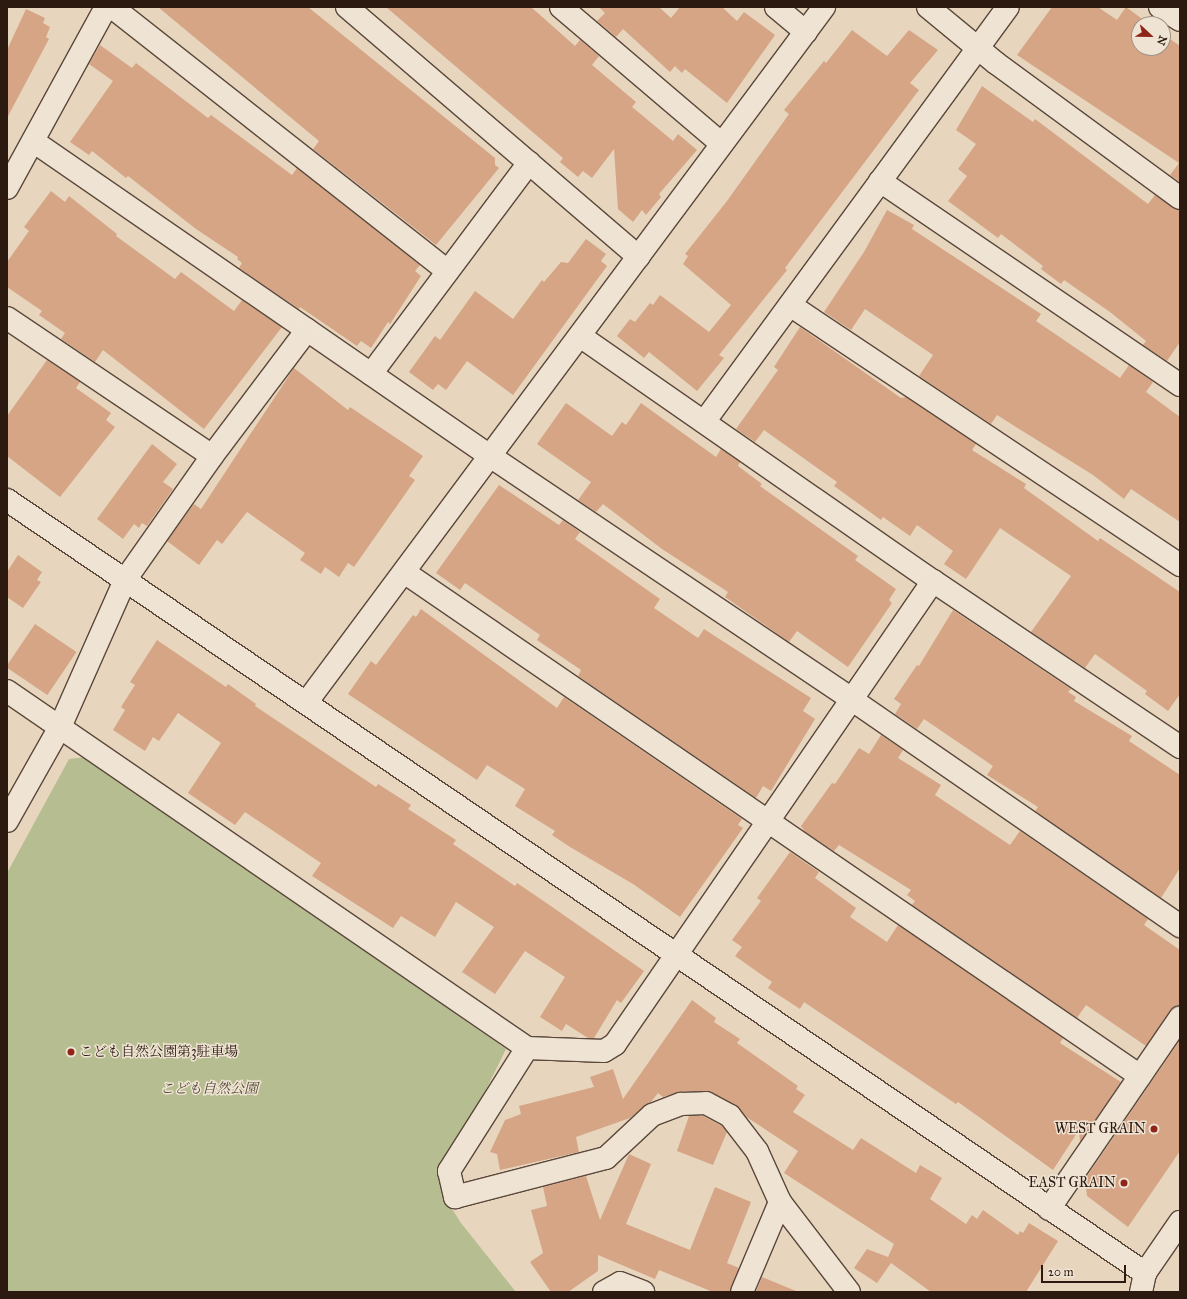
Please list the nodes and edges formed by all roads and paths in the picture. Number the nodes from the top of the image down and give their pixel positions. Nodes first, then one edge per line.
1 (106, 7) edge
2 (112, 7) edge
3 (347, 7) edge
4 (561, 7) edge
5 (776, 7) edge
6 (824, 7) edge
7 (928, 7) edge
8 (1008, 7) edge
9 (1160, 7) edge
10 (1180, 20) edge
11 (806, 32) junction
12 (977, 49) junction
13 (33, 141) junction
14 (722, 144) junction
15 (529, 163) junction
16 (880, 181) junction
17 (7, 188) edge
18 (1180, 198) edge
19 (639, 257) junction
20 (448, 271) junction
21 (790, 305) junction
22 (7, 318) edge
23 (307, 330) junction
24 (580, 336) junction
25 (371, 374) junction
26 (1180, 385) edge
27 (704, 422) junction
28 (212, 456) junction
29 (490, 456) junction
30 (7, 500) edge
31 (1180, 565) edge
32 (404, 572) junction
33 (126, 580) junction
34 (933, 581) junction
35 (7, 691) edge
36 (851, 699) junction
37 (306, 703) junction
38 (60, 727) junction
39 (1180, 747) edge
40 (7, 821) edge
41 (766, 821) junction
42 (1180, 926) edge
43 (677, 954) junction
44 (1180, 1018) edge
45 (527, 1048) junction
46 (1140, 1076) junction
47 (780, 1202) junction
48 (1049, 1209) junction
49 (1180, 1222) edge
50 (1143, 1283) edge
51 (604, 1292) edge
52 (643, 1292) edge
53 (742, 1292) edge
54 (849, 1292) edge

1 - 13 street
2 - 20 street
3 - 15 street
4 - 14 street
5 - 11 street
6 - 11 street
7 - 12 street
8 - 12 street
9 - 10 street
11 - 14 street
12 - 16 street
12 - 18 street
13 - 17 street
13 - 23 street
14 - 19 street
15 - 19 street
15 - 20 street
16 - 21 street
16 - 26 street
19 - 24 street
20 - 25 street
21 - 27 street
21 - 31 street
22 - 28 street
23 - 25 street
23 - 28 street
24 - 27 street
24 - 29 street
25 - 29 street
27 - 34 street
28 - 33 street
29 - 32 street
29 - 36 street
30 - 33 street
32 - 37 street
32 - 41 street
33 - 37 street
33 - 38 street
34 - 36 street
34 - 39 street
35 - 38 street
36 - 41 street
36 - 42 street
37 - 43 street
38 - 40 street
38 - 45 street
41 - 43 street
41 - 46 street
43 - 45 street
43 - 48 street
44 - 46 street
45 - 47 street
46 - 48 street
47 - 53 street
47 - 54 street
48 - 50 street
49 - 50 street
51 - 52 street

